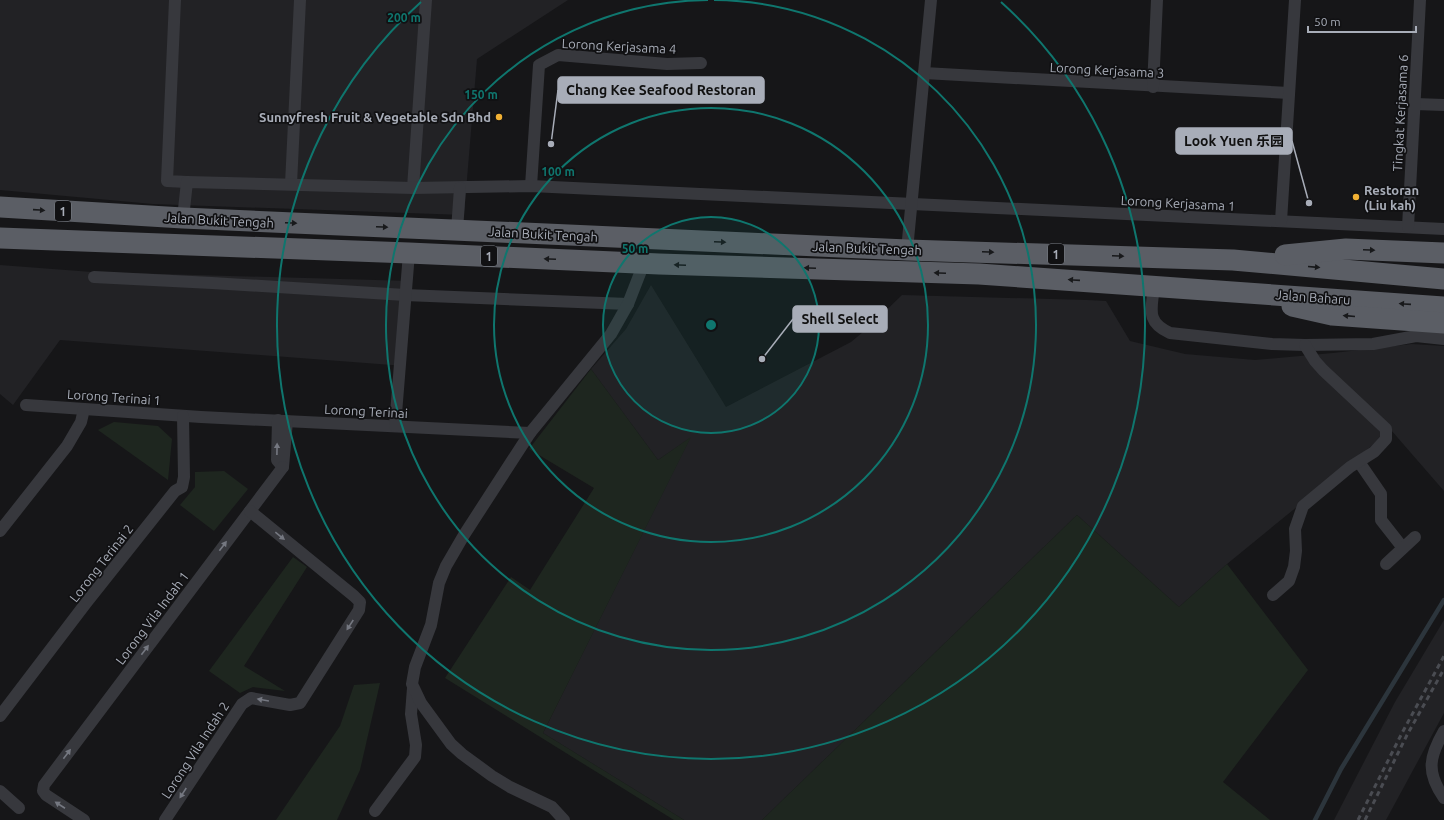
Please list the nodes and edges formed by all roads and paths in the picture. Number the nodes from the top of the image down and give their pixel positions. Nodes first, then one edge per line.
1 (175, 0) edge
2 (300, 0) edge
3 (426, 0) edge
4 (931, 0) edge
5 (1157, 0) edge
6 (1295, 0) edge
7 (1420, 0) edge
8 (701, 63) dead end
9 (924, 73) junction
10 (1153, 86) junction
11 (1289, 93) junction
12 (1415, 104) junction
13 (1444, 105) edge
14 (186, 182) junction
15 (291, 184) junction
16 (531, 186) junction
17 (414, 188) junction
18 (460, 188) junction
19 (911, 204) junction
20 (0, 207) edge
21 (183, 218) junction
22 (1281, 221) junction
23 (1408, 228) junction
24 (1444, 229) edge
25 (457, 230) junction
26 (0, 238) edge
27 (907, 250) junction
28 (409, 253) junction
29 (1444, 253) edge
30 (1233, 260) junction
31 (644, 263) junction
32 (94, 278) dead end
33 (1444, 279) edge
34 (1154, 286) junction
35 (1183, 288) junction
36 (405, 295) junction
37 (628, 304) junction
38 (1444, 307) edge
39 (1444, 323) edge
40 (1444, 339) edge
41 (1305, 345) junction
42 (26, 405) dead end
43 (84, 409) junction
44 (183, 416) junction
45 (201, 417) joint
46 (282, 421) junction
47 (395, 426) junction
48 (530, 433) junction
49 (1359, 462) junction
50 (250, 511) junction
51 (0, 531) edge
52 (1415, 537) dead end
53 (1403, 548) junction
54 (1386, 564) dead end
55 (1273, 595) dead end
56 (413, 688) junction
57 (0, 716) edge
58 (1444, 731) edge
59 (0, 791) edge
60 (1444, 798) edge
61 (19, 808) dead end
62 (376, 811) dead end
63 (84, 820) edge
64 (166, 820) edge
65 (564, 820) edge

1 - 14 street, Lorong Kerjasama 1
2 - 15 street
3 - 17 street
4 - 9 street
5 - 10 street
6 - 11 street
7 - 12 street, Tingkat Kerjasama 6
8 - 16 street, Lorong Kerjasama 4
9 - 10 street, Lorong Kerjasama 3
9 - 19 street
10 - 11 street, Lorong Kerjasama 3
11 - 22 street
12 - 13 street
12 - 23 street, Tingkat Kerjasama 6
14 - 15 street, Lorong Kerjasama 1
14 - 21 street
15 - 17 street, Lorong Kerjasama 1
16 - 18 street, Lorong Kerjasama 1
16 - 19 street, Lorong Kerjasama 1
17 - 18 street, Lorong Kerjasama 1
18 - 25 street
19 - 22 street, Lorong Kerjasama 1
19 - 27 street
20 -> 21 highway, Jalan Bukit Tengah / 1
21 -> 25 highway, Jalan Bukit Tengah / 1
22 - 23 street, Lorong Kerjasama 1
23 - 24 street, Lorong Kerjasama 1
25 -> 27 highway, Jalan Bukit Tengah / 1
26 - 28 highway, Jalan Bukit Tengah / 1
27 -> 30 highway, Jalan Bukit Tengah / 1
31 -> 28 highway, Jalan Bukit Tengah / 1
28 - 36 street
30 -> 29 highway
30 -> 33 highway, 1
34 -> 31 highway, Jalan Bukit Tengah / 1
31 - 37 street
32 - 36 street
34 - 35 highway, Jalan Bukit Tengah / 1
34 - 41 street
38 -> 35 highway, Jalan Baharu / 1
39 -> 35 highway
36 - 37 street
36 - 47 street
37 - 48 street
40 - 41 street
41 - 49 street
42 - 43 street, Lorong Terinai 1
43 - 44 street, Lorong Terinai 1
43 - 51 street
44 - 45 street, Lorong Terinai 1
44 - 57 street, Lorong Terinai 2
45 - 46 street, Lorong Terinai
46 - 47 street, Lorong Terinai
46 - 50 street, Lorong Vila Indah 1
47 - 48 street, Lorong Terinai
48 - 56 street
49 - 53 street
49 - 55 street
63 -> 50 street, Lorong Vila Indah 1
50 -> 64 street, Lorong Vila Indah 2
52 - 53 street
53 - 54 street
56 - 62 street
56 - 65 street
58 - 60 street
59 - 61 street

